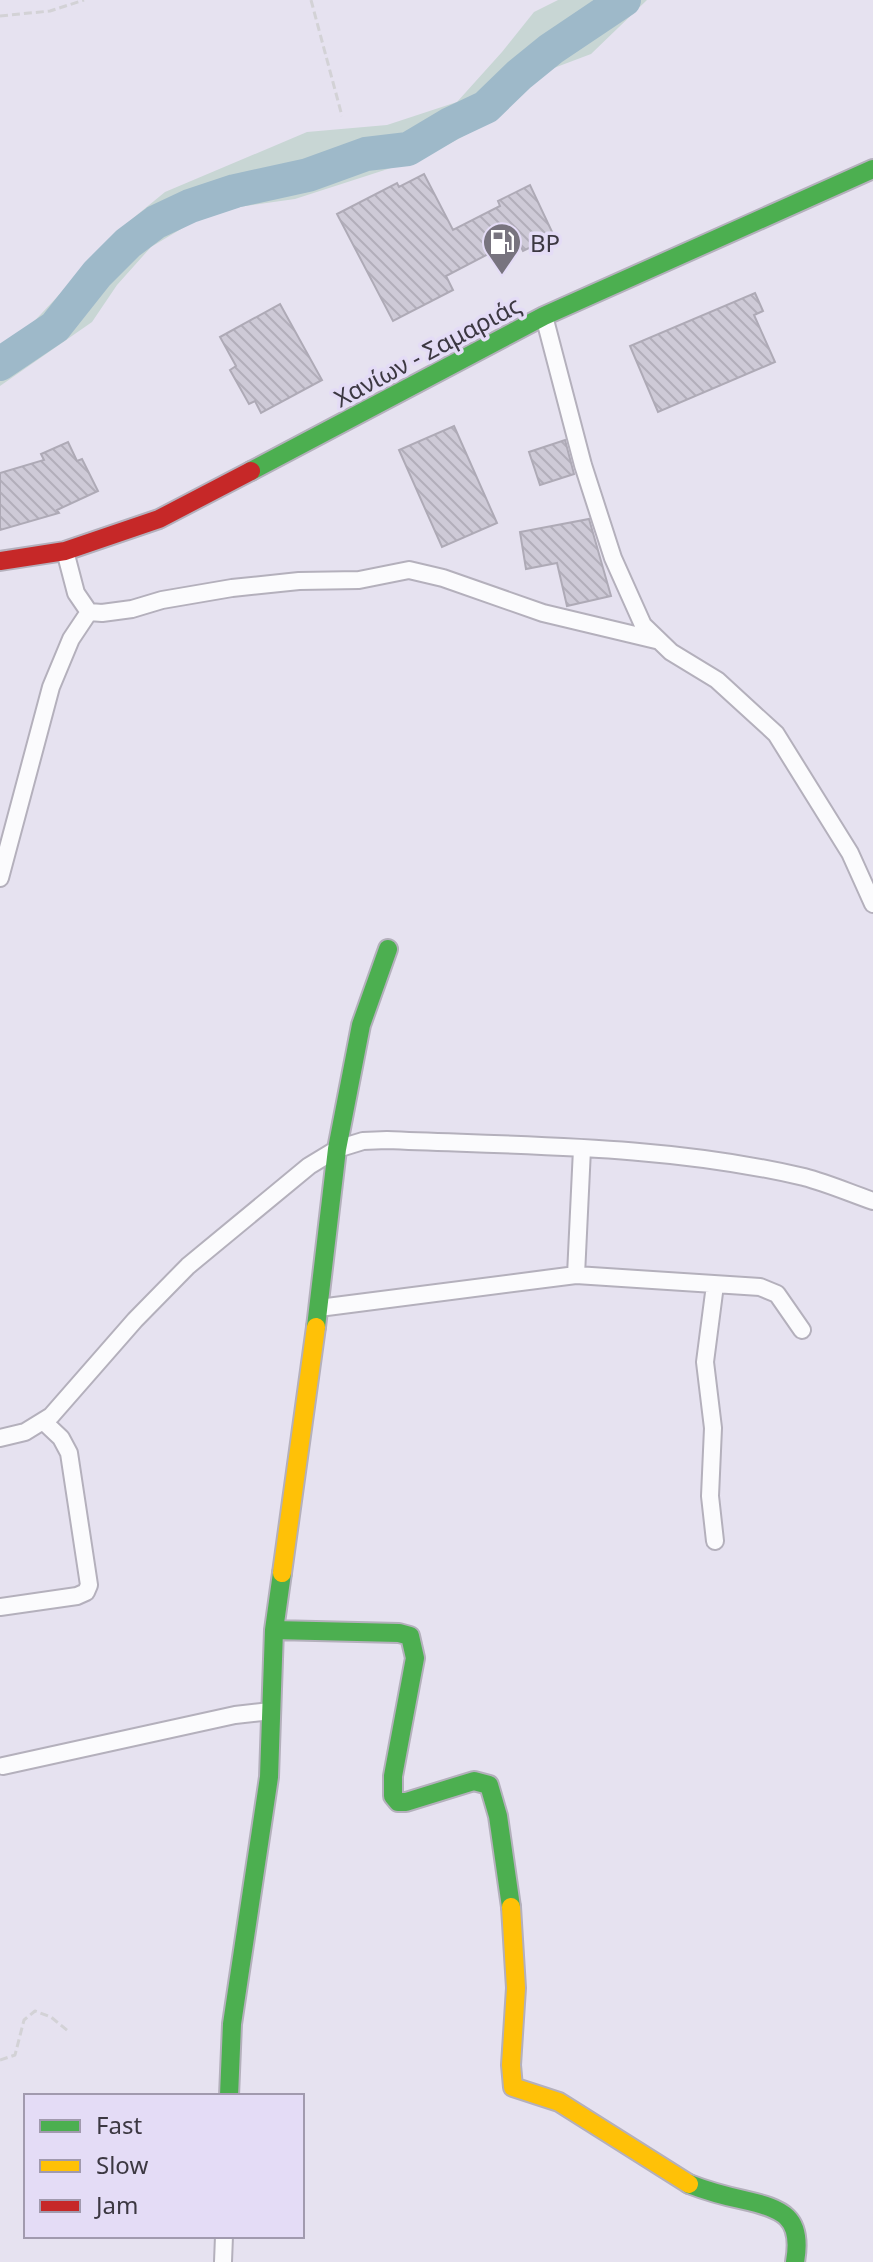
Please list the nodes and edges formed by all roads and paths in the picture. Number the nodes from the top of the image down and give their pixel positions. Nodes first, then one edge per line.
1 (84, 0) edge
2 (311, 0) edge
3 (0, 16) edge
4 (342, 116) dead end
5 (873, 169) edge
6 (544, 316) junction
7 (65, 551) junction
8 (0, 561) edge
9 (89, 612) junction
10 (656, 640) junction
11 (0, 878) edge
12 (873, 904) edge
13 (388, 949) dead end
14 (337, 1149) junction
15 (582, 1149) junction
16 (873, 1201) edge
17 (576, 1275) junction
18 (715, 1285) junction
19 (319, 1308) junction
20 (802, 1330) dead end
21 (43, 1421) junction
22 (0, 1438) edge
23 (715, 1541) dead end
24 (0, 1607) edge
25 (274, 1630) junction
26 (271, 1711) junction
27 (3, 1766) dead end
28 (68, 2031) dead end
29 (0, 2060) edge
30 (229, 2094) edge
31 (224, 2238) edge
32 (223, 2262) edge
33 (795, 2262) edge

1 - 3 path
2 - 4 path
5 - 6 street, Χανίων - Σαμαριάς
6 - 7 street, Χανίων - Σαμαριάς
6 - 10 street
7 - 8 street, Χανίων - Σαμαριάς
7 - 9 street
9 - 10 street
9 - 11 street
10 - 12 street
13 - 14 street
14 - 15 street
14 - 19 street
14 - 21 street
15 - 16 street
15 - 17 street
17 - 18 street
17 - 19 street
18 - 20 street
18 - 23 street
19 - 25 street
21 - 22 street
21 - 24 street
25 - 26 street
25 - 33 street
26 - 27 street
26 - 30 street
28 - 29 path
31 - 32 street

